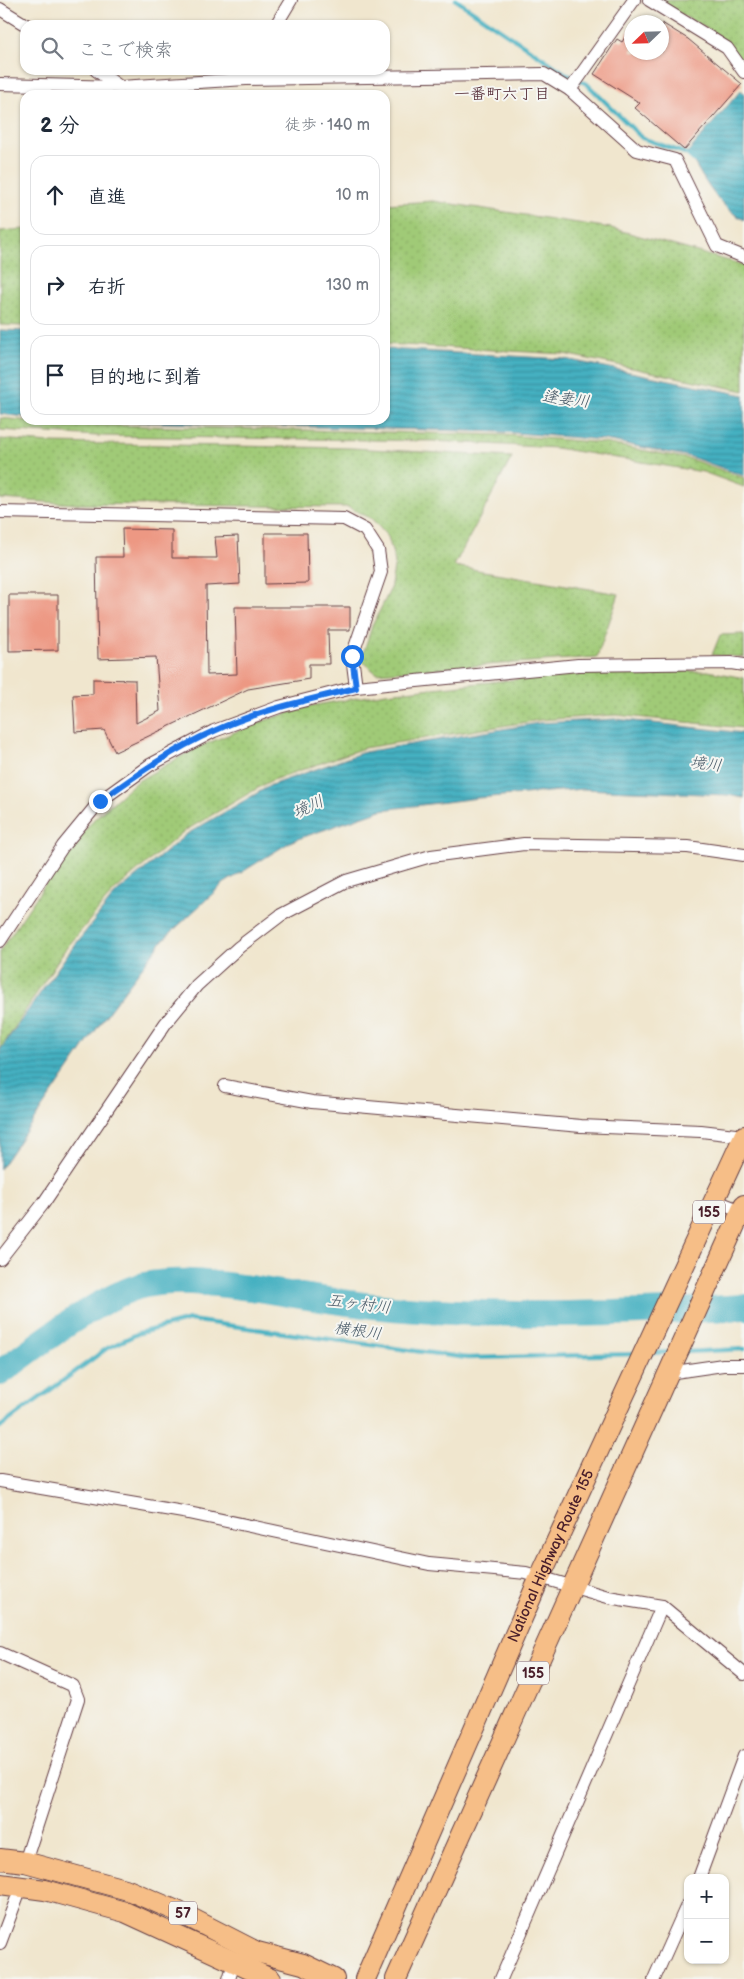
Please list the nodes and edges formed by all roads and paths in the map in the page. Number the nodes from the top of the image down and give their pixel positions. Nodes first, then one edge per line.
1 (291, 0) edge
2 (634, 0) edge
3 (649, 0) edge
4 (0, 9) edge
5 (279, 20) edge
6 (20, 21) edge
7 (744, 72) edge
8 (390, 74) edge
9 (103, 75) edge
10 (240, 75) edge
11 (0, 84) edge
12 (120, 88) junction
13 (571, 89) junction
14 (744, 257) edge
15 (0, 512) edge
16 (738, 664) edge
17 (744, 671) edge
18 (356, 688) junction
19 (744, 855) edge
20 (0, 941) edge
21 (225, 1086) dead end
22 (744, 1136) edge
23 (714, 1200) junction
24 (743, 1209) edge
25 (0, 1259) edge
26 (744, 1365) edge
27 (669, 1370) junction
28 (0, 1481) edge
29 (540, 1577) junction
30 (572, 1586) junction
31 (662, 1606) junction
32 (0, 1653) edge
33 (744, 1674) edge
34 (744, 1756) edge
35 (0, 1859) edge
36 (25, 1862) junction
37 (700, 1874) edge
38 (0, 1884) edge
39 (21, 1887) junction
40 (684, 1912) edge
41 (0, 1943) edge
42 (232, 1971) edge
43 (272, 1979) edge
44 (334, 1979) edge
45 (365, 1979) edge
46 (396, 1979) edge
47 (501, 1979) edge
48 (654, 1979) edge

1 - 5 street
2 - 13 street
3 - 7 street
4 - 6 street
8 - 13 street
9 - 12 street
10 - 12 street
11 - 12 street
13 - 14 street
15 - 18 street
16 - 17 street
16 - 18 street
18 - 20 street
19 - 25 street
21 - 22 street
22 - 23 main road, National Highway Route 155 / 155
23 - 24 street
23 - 29 main road, National Highway Route 155 / 155
24 - 27 main road, 155
26 - 27 street
27 - 30 main road, 155
28 - 29 street
29 - 30 street
29 - 45 main road, National Highway Route 155 / 155
30 - 31 street
30 - 46 main road, 155
31 - 33 street
31 - 47 street
32 - 36 street
34 - 37 street
35 - 36 main road, 57
36 - 44 main road, 57
38 - 39 main road, 57
39 - 41 street
39 - 42 main road, 57
40 - 48 street
42 - 43 main road, 57

